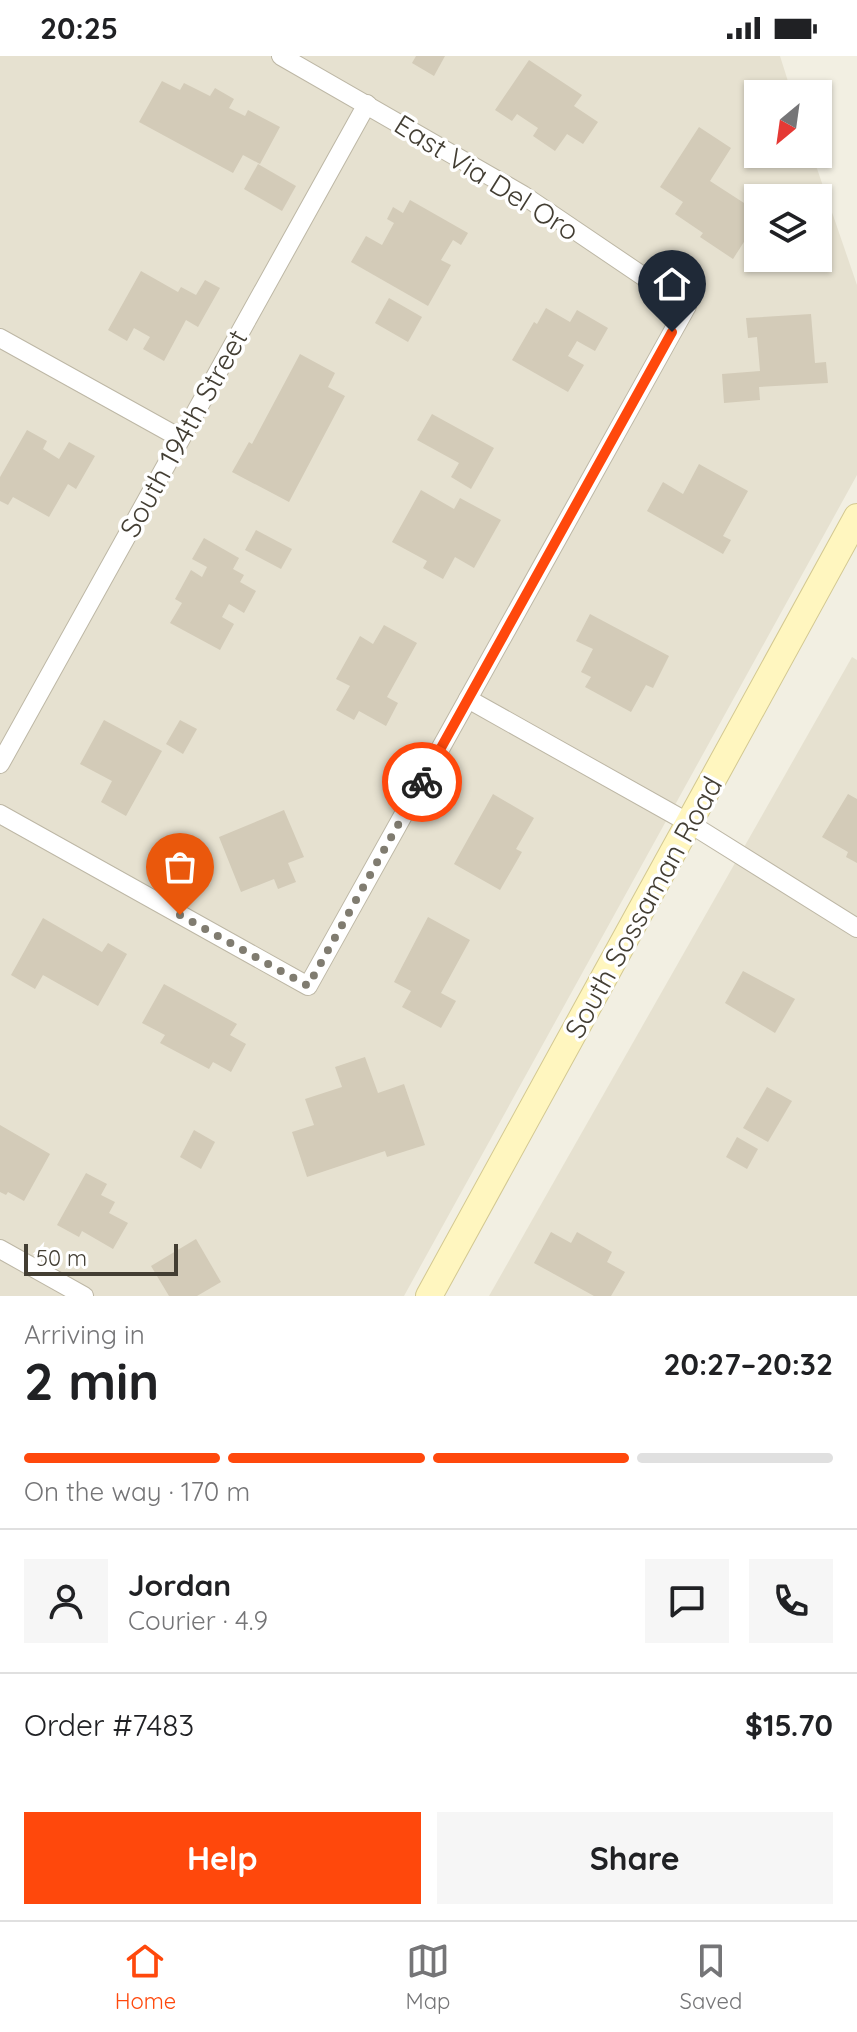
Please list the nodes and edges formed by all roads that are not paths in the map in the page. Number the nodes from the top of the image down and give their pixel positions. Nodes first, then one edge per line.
1 (281, 56) edge
2 (367, 104) junction
3 (0, 338) edge
4 (180, 438) junction
5 (857, 517) edge
6 (468, 699) junction
7 (0, 764) edge
8 (0, 814) edge
9 (689, 823) junction
10 (857, 928) edge
11 (0, 1249) edge
12 (84, 1296) edge
13 (430, 1296) edge

1 - 2 street, East Via Del Oro
2 - 4 street, South 194th Street
2 - 6 street, East Via Del Oro
3 - 4 street
4 - 7 street, South 194th Street
5 - 9 main road, South Sossaman Road
6 - 8 street
6 - 9 street
9 - 10 street
9 - 13 main road, South Sossaman Road
11 - 12 street

